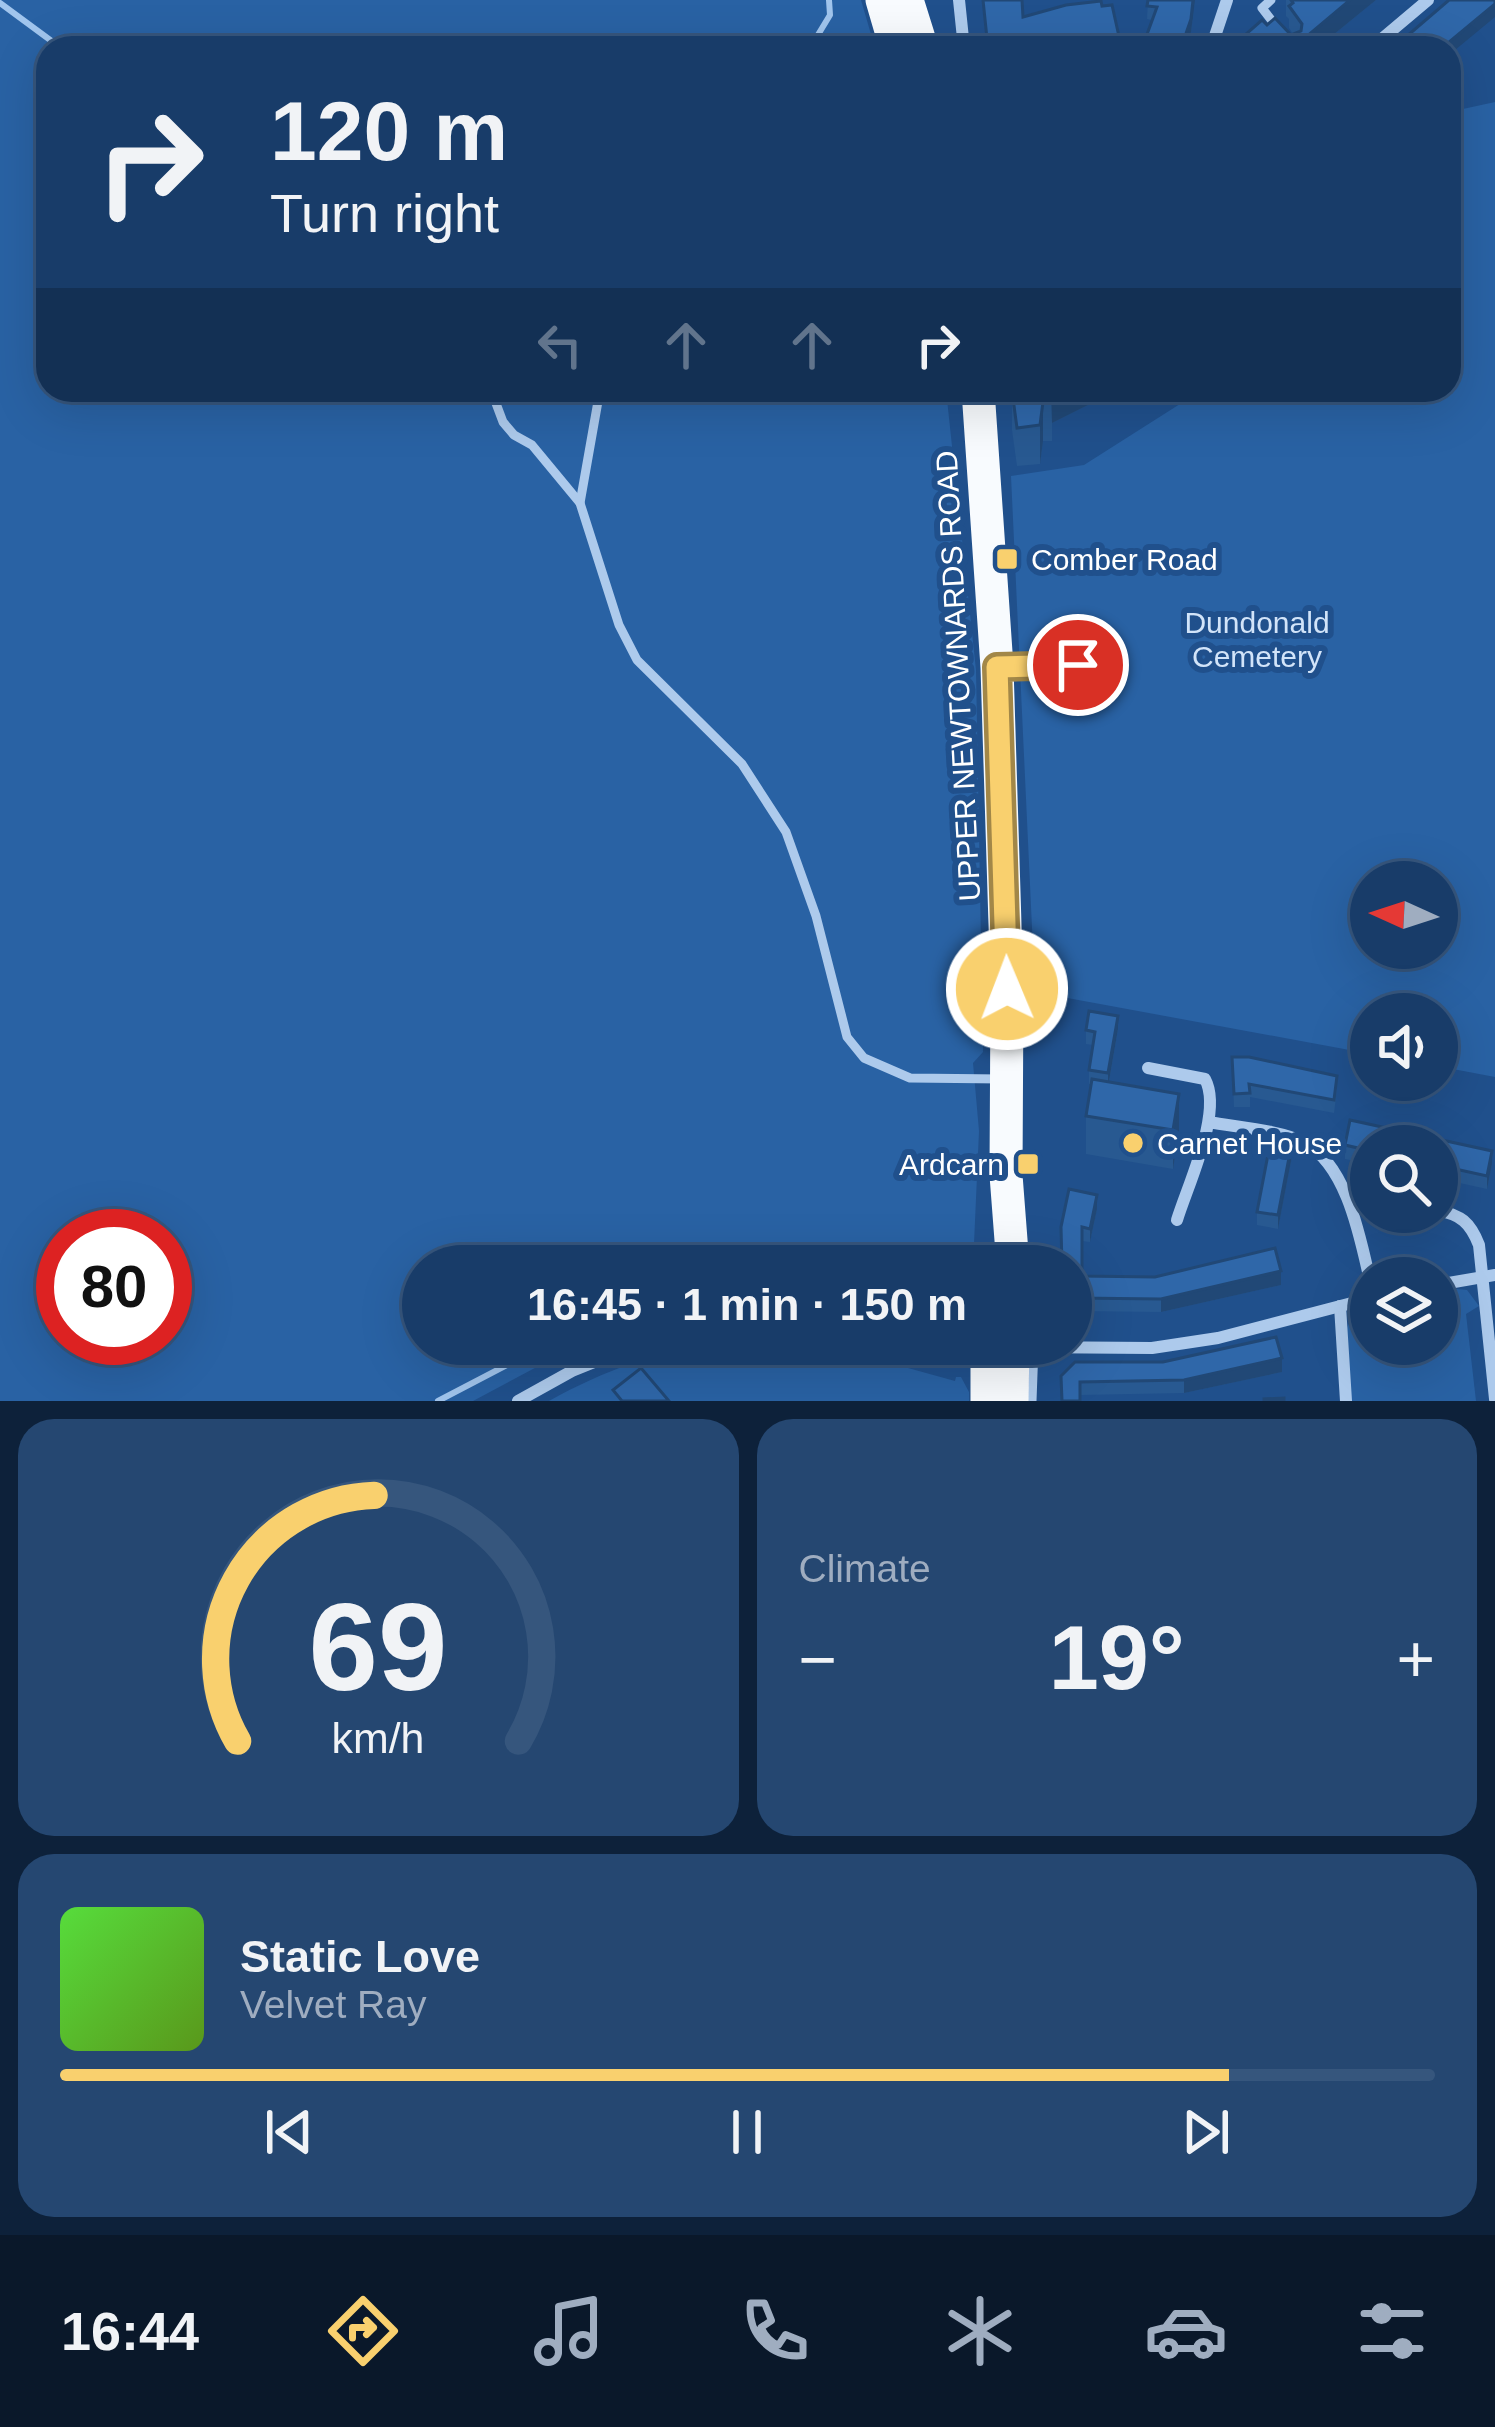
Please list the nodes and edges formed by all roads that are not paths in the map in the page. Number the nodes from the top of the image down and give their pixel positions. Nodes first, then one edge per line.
1 (882, 0) edge
2 (959, 0) edge
3 (1227, 0) edge
4 (1271, 0) edge
5 (1428, 0) edge
6 (914, 26) edge
7 (963, 36) edge
8 (1214, 36) edge
9 (1284, 36) edge
10 (1384, 36) edge
11 (496, 402) edge
12 (597, 402) edge
13 (979, 402) edge
14 (580, 503) junction
15 (1078, 665) dead end
16 (997, 667) junction
17 (1148, 1068) dead end
18 (1007, 1079) junction
19 (1209, 1122) junction
20 (1006, 1175) junction
21 (1350, 1202) edge
22 (1458, 1215) edge
23 (1177, 1220) dead end
24 (994, 1245) edge
25 (1011, 1245) edge
26 (1489, 1276) edge
27 (1458, 1281) edge
28 (1350, 1303) edge
29 (1340, 1306) junction
30 (1092, 1347) edge
31 (587, 1365) edge
32 (1002, 1365) edge
33 (1011, 1365) edge
34 (1018, 1365) edge
35 (1495, 1399) edge
36 (518, 1401) edge
37 (986, 1401) edge
38 (1012, 1401) edge
39 (1032, 1401) edge
40 (1346, 1401) edge

1 - 6 highway
2 - 7 street
3 - 8 street
4 - 9 lane
5 - 10 street
11 - 14 lane
12 - 14 lane
13 - 16 highway, UPPER NEWTOWNARDS ROAD
14 - 18 lane
15 - 16 lane
16 - 18 highway, UPPER NEWTOWNARDS ROAD
17 - 19 street
18 - 20 highway, UPPER NEWTOWNARDS ROAD
19 - 21 street
19 - 23 street
20 - 24 highway, UPPER NEWTOWNARDS ROAD
20 - 25 highway, UPPER NEWTOWNARDS ROAD
22 - 26 street
26 - 27 street
26 - 35 street
28 - 29 street
29 - 30 street
29 - 40 street
31 - 36 street
32 - 37 highway
33 - 38 highway
34 - 39 lane

